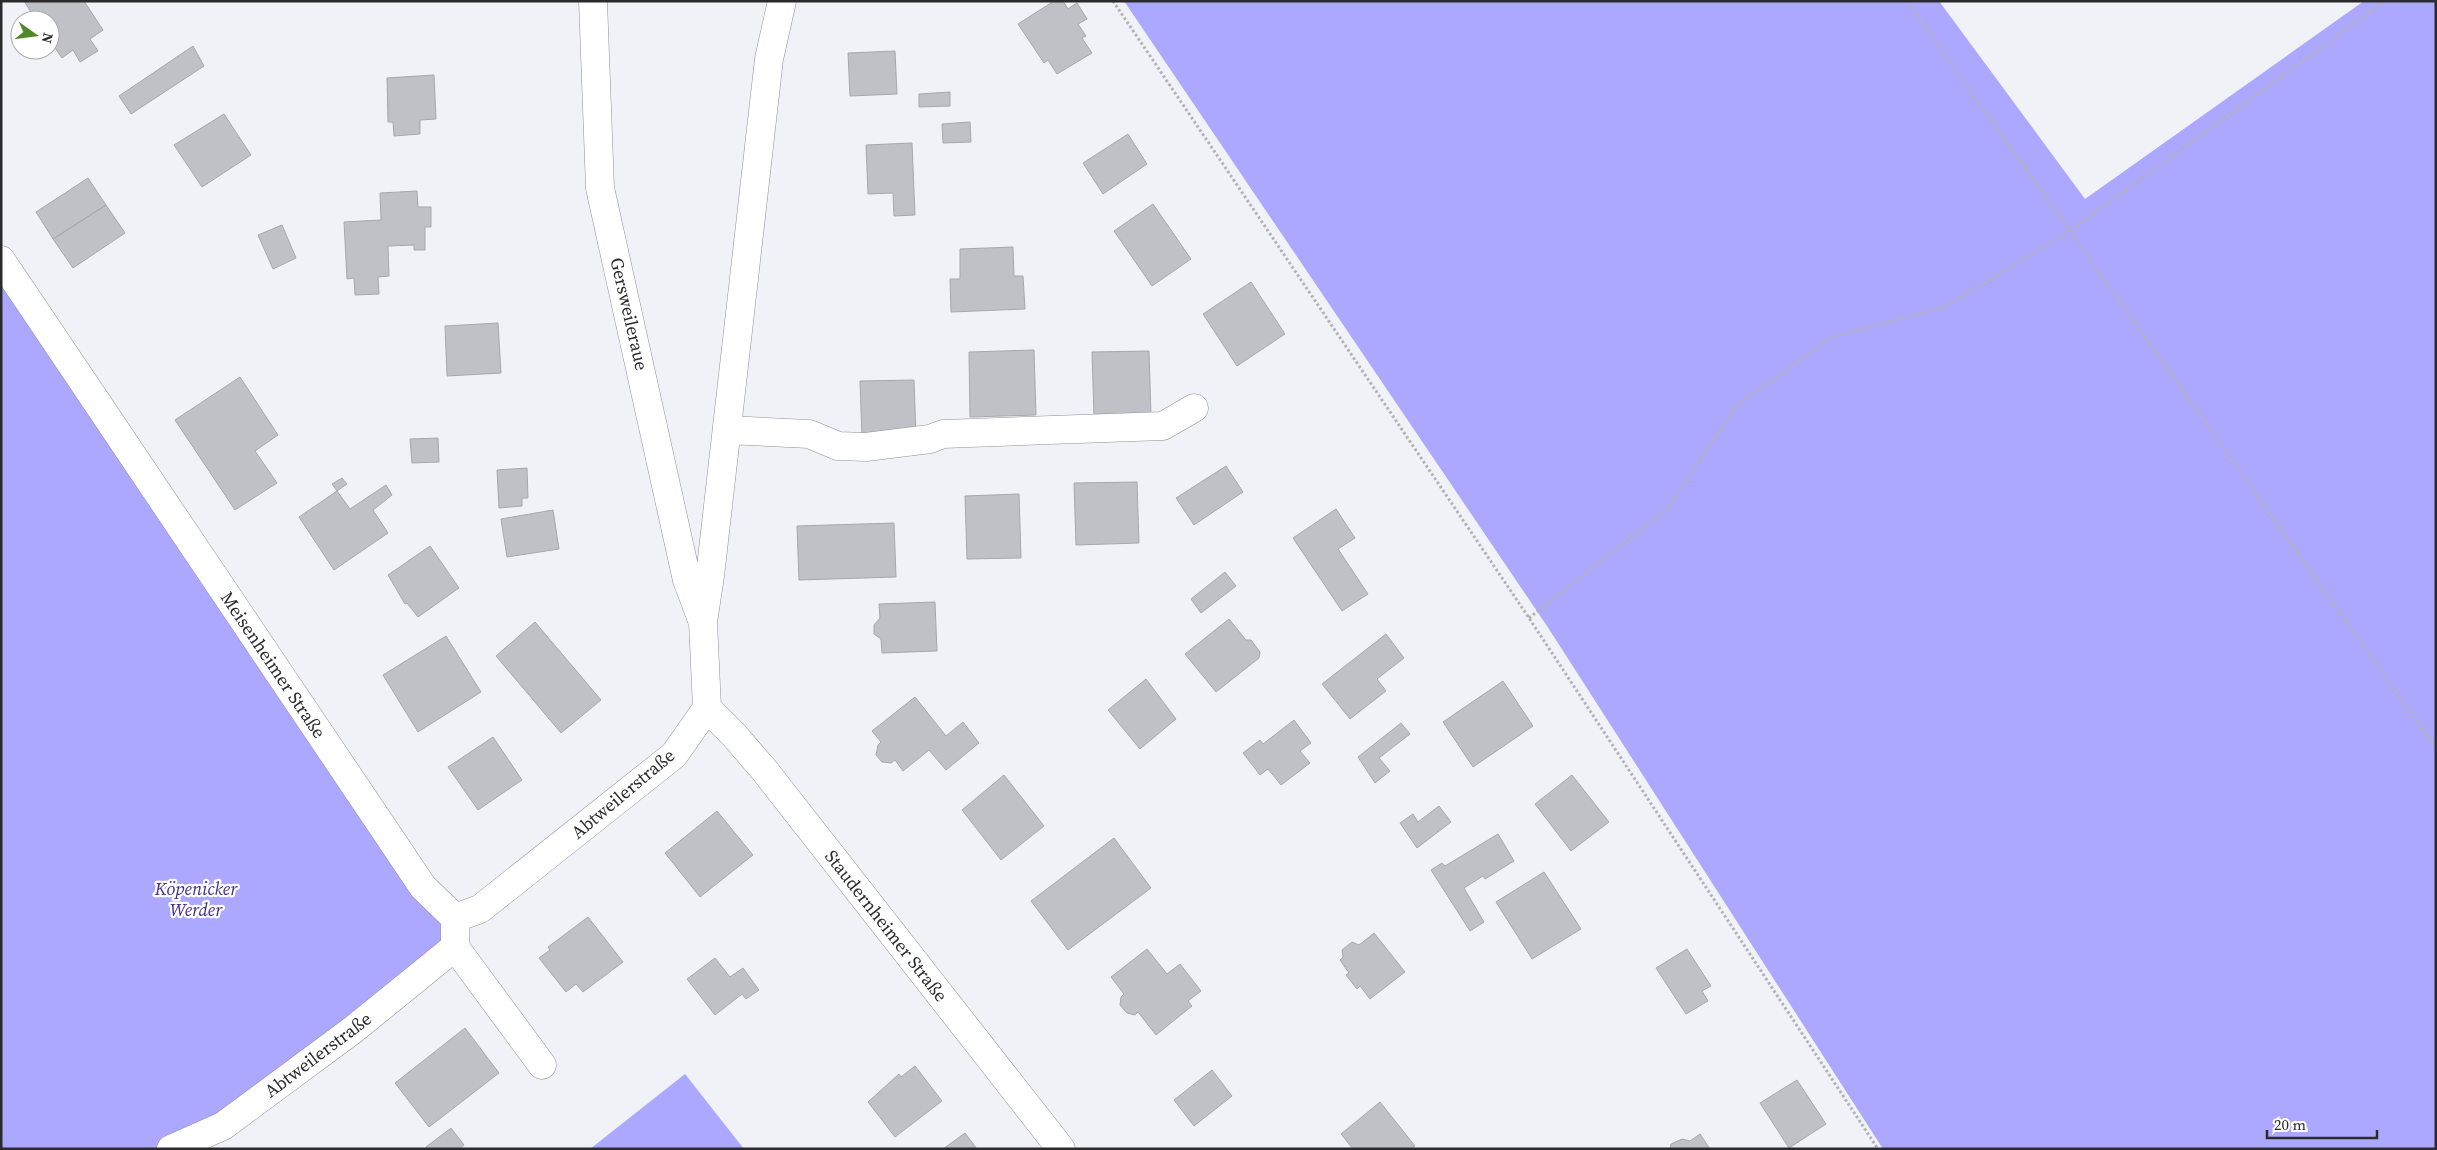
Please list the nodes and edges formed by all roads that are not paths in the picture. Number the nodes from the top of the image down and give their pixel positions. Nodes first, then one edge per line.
1 (593, 1) edge
2 (782, 1) edge
3 (1, 260) edge
4 (1194, 408) dead end
5 (727, 430) junction
6 (703, 622) junction
7 (706, 708) junction
8 (455, 918) junction
9 (455, 947) junction
10 (542, 1065) dead end
11 (171, 1149) edge
12 (1061, 1149) edge

1 - 6 street, Gersweileraue
2 - 5 street, Gersweileraue
3 - 8 street, Meisenheimer Straße
4 - 5 street
5 - 6 street, Gersweileraue
6 - 7 street, Gersweileraue
7 - 8 street, Abtweilerstraße
7 - 12 street, Staudernheimer Straße
8 - 9 street
9 - 10 street
9 - 11 street, Abtweilerstraße

